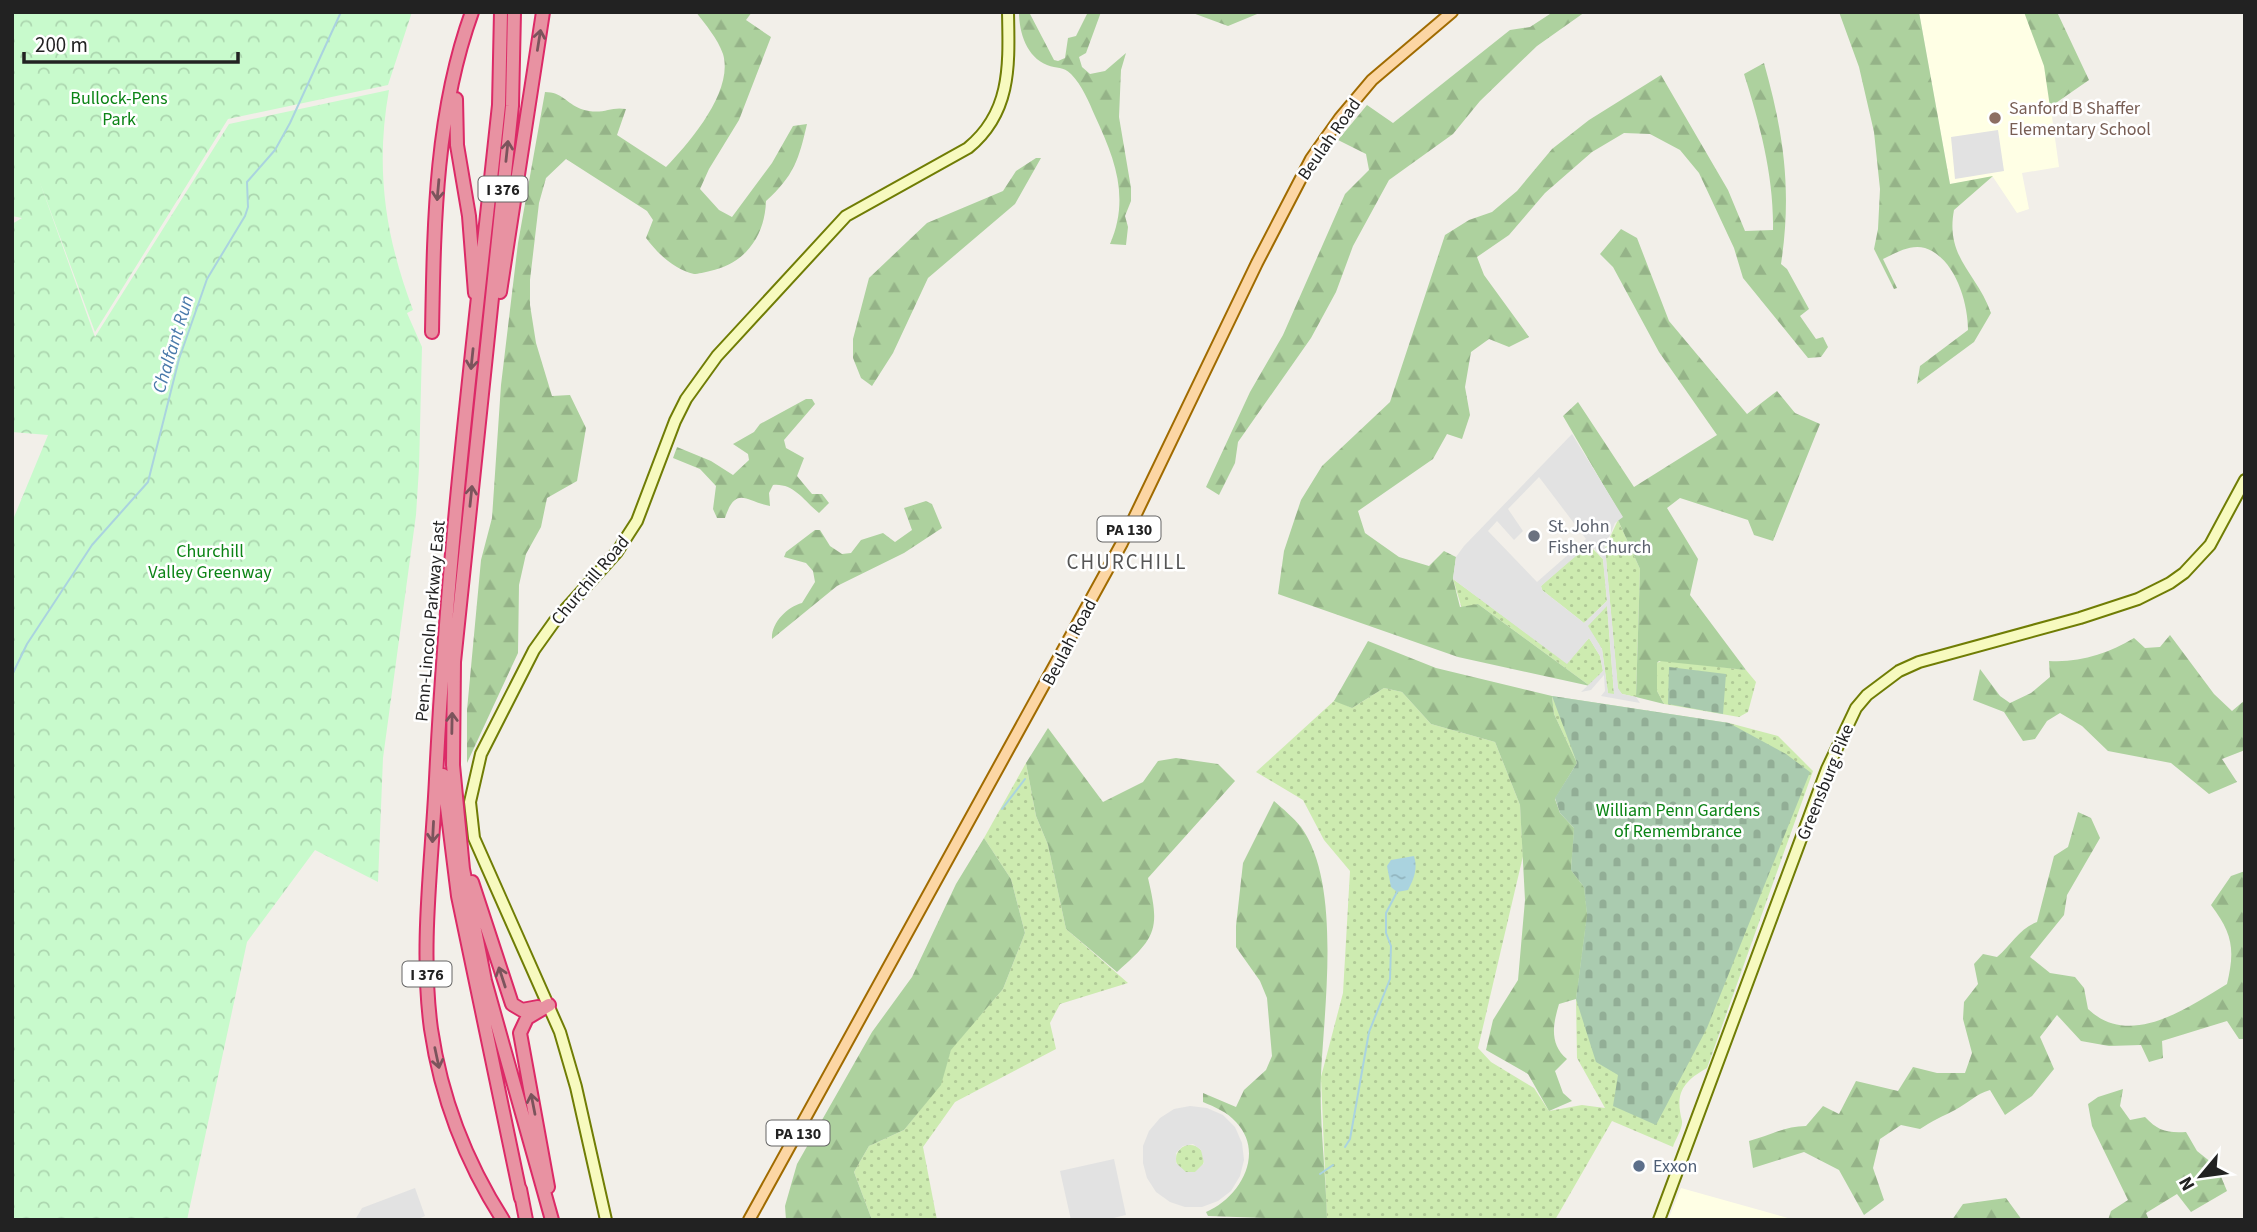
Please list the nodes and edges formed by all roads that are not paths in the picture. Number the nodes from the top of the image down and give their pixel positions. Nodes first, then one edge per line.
1 (472, 12) edge
2 (501, 12) edge
3 (514, 12) edge
4 (543, 12) edge
5 (1009, 12) edge
6 (1451, 12) edge
7 (460, 50) junction
8 (478, 303) junction
9 (432, 332) dead end
10 (485, 365) junction
11 (2245, 480) edge
12 (439, 715) junction
13 (460, 844) junction
14 (485, 981) junction
15 (549, 1005) junction
16 (521, 1198) junction
17 (503, 1220) edge
18 (526, 1220) edge
19 (553, 1220) edge
20 (606, 1220) edge
21 (750, 1220) edge
22 (1659, 1220) edge

1 - 7 highway
2 - 8 highway, Penn-Lincoln Parkway East / I 376
10 -> 3 highway, Penn-Lincoln Parkway East / I 376
10 -> 4 highway
5 - 15 street, Churchill Road
6 - 21 main road, Beulah Road / PA 130
7 - 8 highway
7 -> 9 highway
8 -> 12 highway, Penn-Lincoln Parkway East / I 376
13 -> 10 highway, Penn-Lincoln Parkway East / I 376
11 - 22 street, Greensburg Pike
12 - 16 highway
12 -> 17 highway, Penn-Lincoln Parkway East / I 376
13 - 14 highway, Penn-Lincoln Parkway East / I 376
15 -> 13 highway
14 - 16 highway
14 - 19 highway, Penn-Lincoln Parkway East / I 376
19 -> 15 highway
15 - 20 street, Churchill Road
16 - 18 highway

